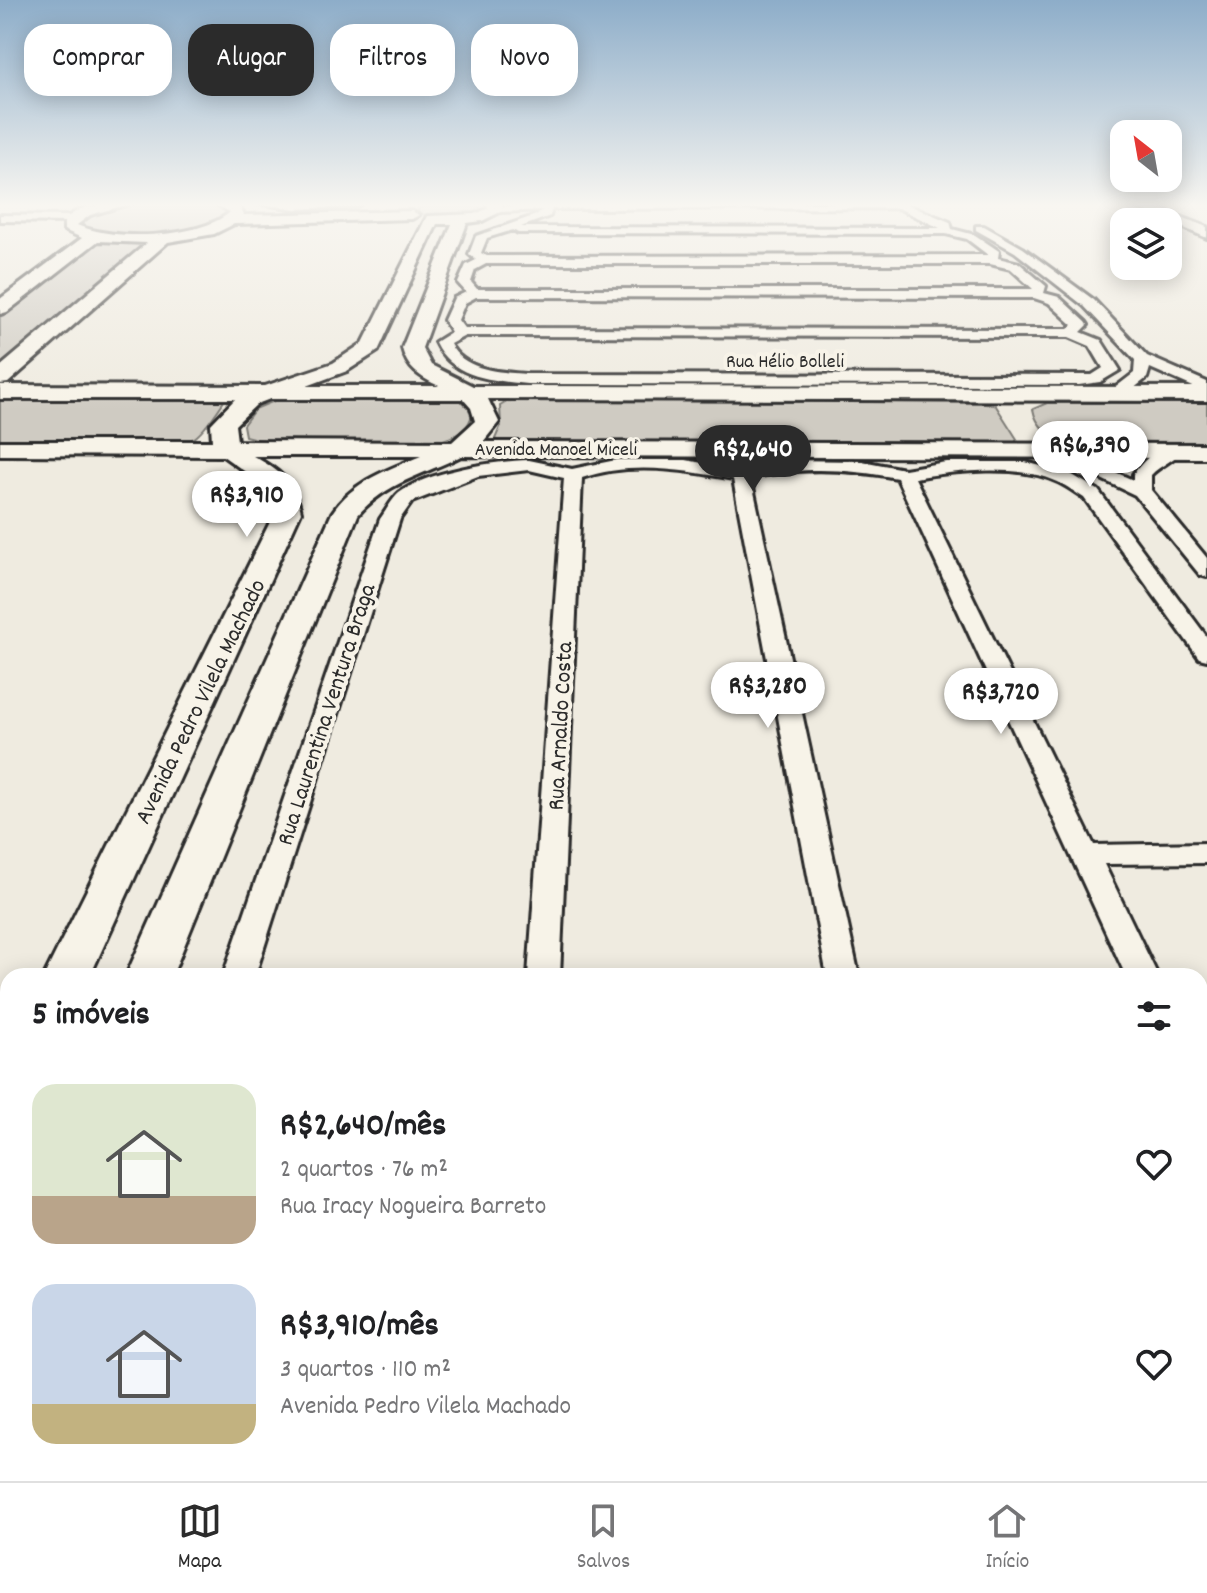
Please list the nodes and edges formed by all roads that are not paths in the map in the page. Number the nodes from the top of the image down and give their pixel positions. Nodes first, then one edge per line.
1 (47, 272) edge
2 (123, 272) edge
3 (402, 272) edge
4 (420, 272) edge
5 (468, 272) edge
6 (1022, 272) edge
7 (1051, 272) edge
8 (474, 293) junction
9 (1035, 294) junction
10 (0, 308) edge
11 (462, 332) junction
12 (1071, 333) junction
13 (1142, 359) junction
14 (0, 378) edge
15 (1207, 391) edge
16 (0, 392) edge
17 (265, 392) junction
18 (470, 393) junction
19 (1118, 393) junction
20 (1010, 394) junction
21 (0, 448) edge
22 (229, 448) junction
23 (458, 448) junction
24 (1055, 450) junction
25 (1173, 451) junction
26 (1207, 451) edge
27 (904, 474) junction
28 (573, 475) junction
29 (741, 475) junction
30 (1142, 491) junction
31 (1207, 571) edge
32 (1207, 653) edge
33 (1207, 853) edge
34 (1085, 855) junction
35 (71, 968) edge
36 (152, 968) edge
37 (242, 968) edge
38 (544, 968) edge
39 (841, 968) edge
40 (1138, 968) edge

1 - 10 street
2 - 14 street
3 - 17 street
4 - 18 street
5 - 8 street
6 - 9 street
7 - 13 street
8 - 9 street
8 - 11 street
9 - 12 street
11 - 12 street
11 - 12 street, Rua Hélio Bolleli
13 - 15 street
13 - 19 street
15 - 19 street
16 - 17 street
17 - 18 street
17 - 22 street
18 - 20 street
18 - 23 street
19 - 20 street
20 - 24 street
21 - 22 street, Avenida Manoel Miceli
22 - 23 street, Avenida Manoel Miceli
22 - 35 street, Avenida Pedro Vilela Machado
23 - 24 street, Avenida Manoel Miceli
23 - 36 street
24 - 25 street, Avenida Manoel Miceli
24 - 30 street
25 - 26 street, Avenida Manoel Miceli
25 - 30 street
27 - 29 street
27 - 32 street
27 - 34 street
28 - 29 street
28 - 37 street, Rua Laurentina Ventura Braga
28 - 38 street, Rua Arnaldo Costa
29 - 39 street
30 - 31 street
33 - 34 street
34 - 40 street

